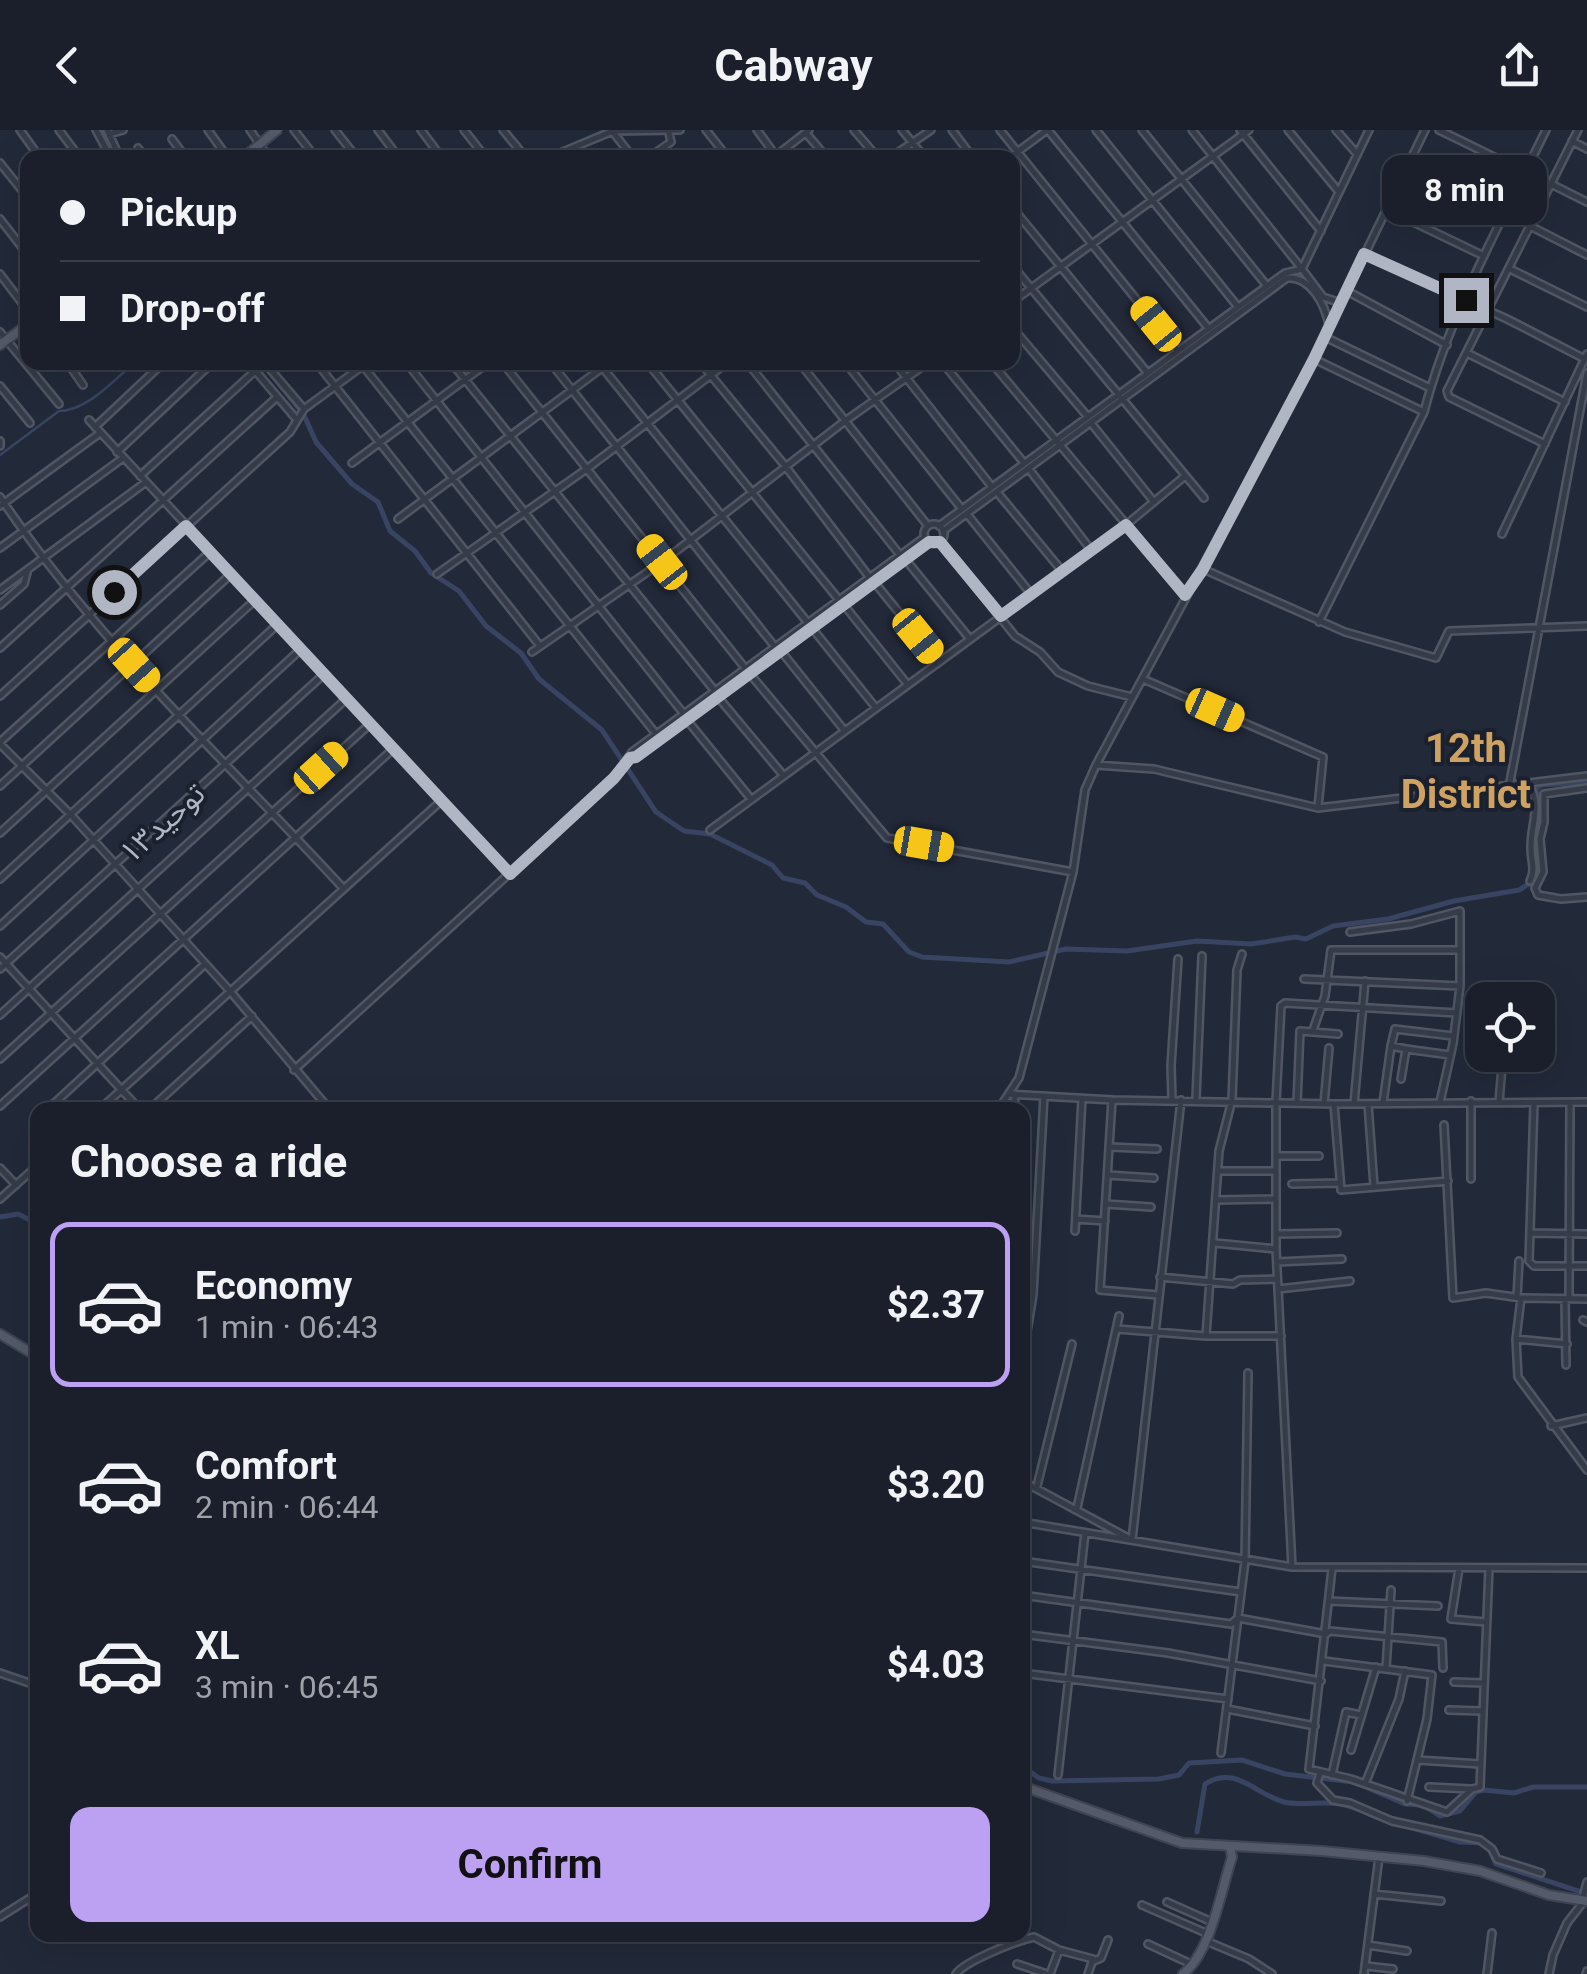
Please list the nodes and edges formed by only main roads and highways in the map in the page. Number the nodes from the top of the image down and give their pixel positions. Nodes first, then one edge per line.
1 (277, 130) edge
2 (253, 150) edge
3 (0, 1334) edge
4 (30, 1352) edge
5 (1030, 1789) edge
6 (1230, 1847) junction
7 (1585, 1892) edge
8 (1183, 1974) edge

1 - 2 main road
3 - 4 main road
5 - 6 main road
6 - 7 main road
6 - 8 main road

